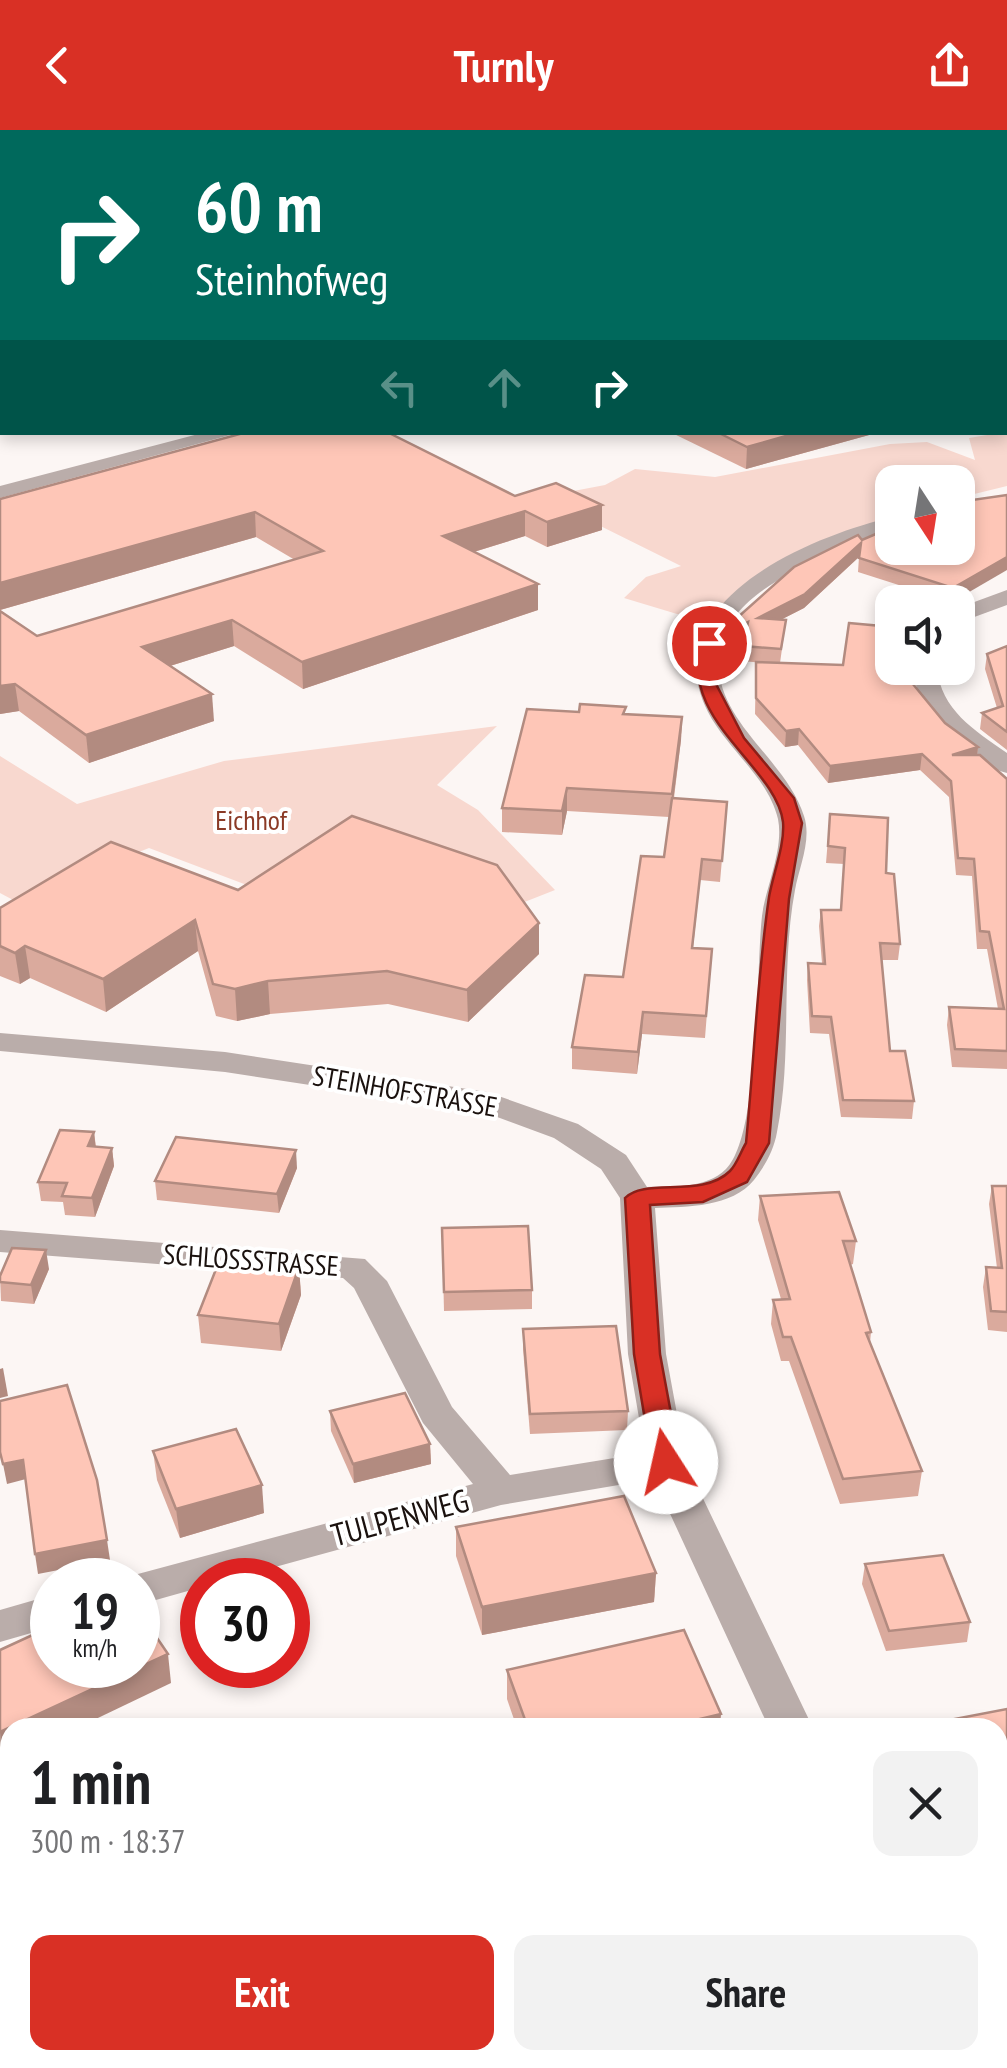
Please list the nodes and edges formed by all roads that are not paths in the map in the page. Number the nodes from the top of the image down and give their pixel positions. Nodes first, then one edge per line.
1 (219, 435) edge
2 (0, 492) edge
3 (875, 530) edge
4 (1007, 597) edge
5 (975, 609) edge
6 (924, 685) edge
7 (1007, 765) edge
8 (0, 1042) edge
9 (637, 1198) junction
10 (0, 1240) edge
11 (666, 1462) junction
12 (501, 1491) junction
13 (160, 1583) edge
14 (30, 1618) edge
15 (0, 1626) edge
16 (786, 1718) edge

1 - 2 street
3 - 9 street
4 - 5 street
6 - 7 street
8 - 9 street, STEINHOFSTRASSE
9 - 11 street
10 - 12 street, SCHLOSSSTRASSE
11 - 12 street, TULPENWEG
11 - 16 street
12 - 13 street, TULPENWEG
14 - 15 street

